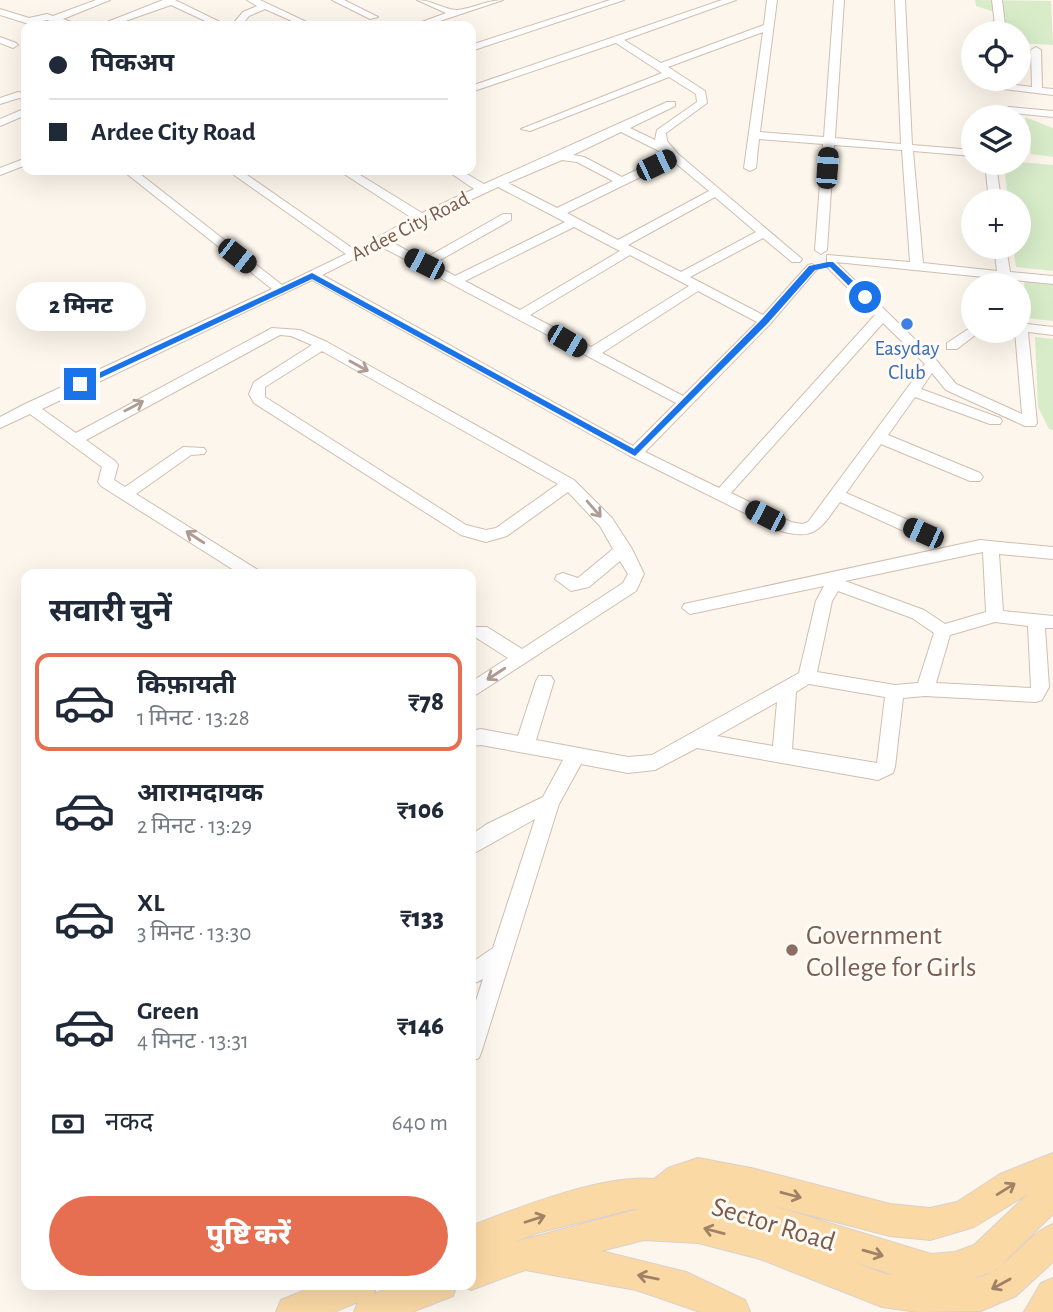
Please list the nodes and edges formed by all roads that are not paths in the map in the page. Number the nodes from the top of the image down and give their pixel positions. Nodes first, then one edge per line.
1 (104, 0) edge
2 (275, 0) edge
3 (337, 0) edge
4 (422, 0) edge
5 (498, 0) edge
6 (593, 0) edge
7 (619, 0) edge
8 (731, 0) edge
9 (772, 0) edge
10 (839, 0) edge
11 (900, 0) edge
12 (997, 0) edge
13 (170, 1) edge
14 (260, 4) edge
15 (605, 5) junction
16 (0, 12) edge
17 (456, 14) junction
18 (15, 16) junction
19 (373, 16) dead end
20 (127, 17) junction
21 (54, 19) junction
22 (61, 21) edge
23 (116, 21) edge
24 (136, 21) edge
25 (212, 21) edge
26 (240, 21) edge
27 (299, 21) edge
28 (433, 21) edge
29 (1000, 21) edge
30 (0, 23) edge
31 (770, 26) junction
32 (0, 40) edge
33 (618, 40) junction
34 (13, 46) dead end
35 (476, 46) edge
36 (1036, 50) dead end
37 (665, 70) junction
38 (476, 87) edge
39 (1031, 89) edge
40 (1037, 90) junction
41 (1053, 92) edge
42 (21, 96) edge
43 (0, 101) edge
44 (671, 104) dead end
45 (21, 113) edge
46 (1031, 113) edge
47 (1053, 114) edge
48 (0, 123) edge
49 (621, 128) junction
50 (526, 129) dead end
51 (754, 135) junction
52 (829, 141) junction
53 (907, 148) junction
54 (961, 152) edge
55 (671, 154) junction
56 (561, 156) junction
57 (21, 163) edge
58 (750, 168) dead end
59 (0, 173) edge
60 (134, 175) edge
61 (240, 175) edge
62 (352, 175) edge
63 (460, 175) edge
64 (498, 182) junction
65 (622, 182) junction
66 (483, 189) junction
67 (716, 192) junction
68 (559, 212) junction
69 (507, 217) dead end
70 (421, 218) junction
71 (576, 221) junction
72 (763, 233) junction
73 (380, 241) junction
74 (625, 247) junction
75 (355, 255) junction
76 (828, 257) junction
77 (796, 259) junction
78 (424, 264) junction
79 (917, 266) junction
80 (812, 268) junction
81 (984, 273) edge
82 (312, 275) junction
83 (681, 277) junction
84 (1031, 278) edge
85 (456, 280) junction
86 (1053, 280) edge
87 (698, 286) junction
88 (281, 290) junction
89 (883, 314) junction
90 (522, 315) junction
91 (765, 321) junction
92 (1031, 328) edge
93 (1053, 331) edge
94 (961, 339) edge
95 (1022, 343) edge
96 (322, 345) junction
97 (952, 346) dead end
98 (590, 354) junction
99 (932, 364) junction
100 (912, 391) junction
101 (686, 403) junction
102 (30, 407) junction
103 (995, 421) dead end
104 (0, 423) edge
105 (878, 438) junction
106 (75, 440) junction
107 (199, 452) dead end
108 (635, 453) junction
109 (975, 477) dead end
110 (569, 484) junction
111 (125, 494) junction
112 (722, 494) junction
113 (835, 494) junction
114 (923, 533) dead end
115 (991, 547) junction
116 (624, 549) junction
117 (1053, 554) edge
118 (244, 569) edge
119 (563, 579) dead end
120 (828, 582) junction
121 (690, 608) dead end
122 (995, 616) junction
123 (1044, 622) edge
124 (943, 631) junction
125 (481, 632) dead end
126 (522, 658) junction
127 (807, 677) junction
128 (545, 681) dead end
129 (476, 688) edge
130 (787, 689) junction
131 (925, 689) junction
132 (895, 692) junction
133 (476, 738) edge
134 (695, 740) junction
135 (525, 744) junction
136 (782, 753) junction
137 (576, 755) junction
138 (550, 803) junction
139 (476, 843) edge
140 (502, 954) junction
141 (476, 972) edge
142 (476, 1035) edge
143 (1053, 1169) edge
144 (1053, 1192) edge
145 (659, 1195) junction
146 (476, 1240) edge
147 (1053, 1240) edge
148 (522, 1255) junction
149 (476, 1272) edge
150 (347, 1290) edge
151 (426, 1290) edge
152 (927, 1292) edge
153 (1053, 1295) edge
154 (293, 1312) edge
155 (371, 1312) edge
156 (733, 1312) edge
157 (1041, 1312) edge

1 - 21 street
2 - 14 street
3 - 19 street
4 - 17 street
5 - 17 street
6 - 15 street
7 - 15 street
8 - 33 street
9 - 31 street
10 - 52 street
11 - 53 street
12 - 29 street
13 - 20 street
13 - 25 street
14 - 26 street
14 - 27 street
15 - 35 street
16 - 18 street
17 - 28 street
18 - 21 street
18 - 30 street
20 - 23 street
20 - 24 street
21 - 22 street
31 - 37 street
31 - 51 street
32 - 34 street
33 - 37 street
33 - 38 street
36 - 40 street
37 - 50 street
37 - 55 street
39 - 40 street
40 - 41 street
42 - 43 street
44 - 49 street
45 - 48 street
46 - 47 street
49 - 55 street
49 - 56 street
51 - 52 street
51 - 58 street
52 - 53 street
52 - 76 street
53 - 54 street
53 - 79 street
55 - 65 street
55 - 67 street
56 - 64 street
56 - 65 street
57 - 59 street
60 - 88 street
61 - 75 street
62 - 70 street
63 - 66 street, Ardee City Road
64 - 66 street
64 - 68 street
65 - 68 street
66 - 70 street, Ardee City Road
67 - 72 street
67 - 74 street
68 - 71 street
69 - 78 street
70 - 73 street, Ardee City Road
71 - 74 street
71 - 85 street
72 - 77 street
72 - 83 street
73 - 75 street, Ardee City Road
73 - 78 street
74 - 83 street
74 - 90 street
75 - 82 street, Ardee City Road
76 - 77 street
76 - 79 street
76 - 80 street
76 - 89 street
77 - 80 street
78 - 85 street
79 - 81 street
80 - 91 street
82 - 88 street, Ardee City Road
82 - 108 street
83 - 87 street
84 - 86 street
85 - 90 street
87 - 91 street
87 - 98 street
88 - 102 street, Ardee City Road
89 - 99 street
89 - 112 street
90 - 98 street
91 - 101 street
92 - 93 street
94 - 97 street
95 - 99 street
106 -> 96 street
96 -> 110 street
96 - 110 street
98 - 101 street
99 - 100 street
100 - 103 street
100 - 105 street
101 - 108 street
102 - 104 street, Ardee City Road
102 - 106 street
105 - 109 street
105 - 113 street
106 - 111 street
107 - 111 street
108 - 112 street
110 -> 116 street
118 -> 111 street
112 - 113 street
113 - 114 street
115 - 117 street
115 - 120 street
115 - 122 street
116 - 119 street
116 - 126 street
120 - 121 street
120 - 124 street
120 - 127 street
122 - 123 street
122 - 124 street
123 - 131 street
124 - 131 street
125 - 126 street
126 -> 129 street
127 - 130 street
127 - 132 street
128 - 135 street
130 - 134 street
130 - 136 street
131 - 132 street
132 - 136 street
133 - 135 street
134 - 136 street
134 - 137 street
135 - 137 street
137 - 138 street
138 - 139 street
138 - 140 street
140 - 141 street
140 - 142 street
145 -> 143 main road
144 - 152 main road, Sector Road
146 -> 145 main road, Sector Road
145 -> 152 main road, Sector Road
147 -> 152 main road, Sector Road
148 - 149 main road, Sector Road
152 -> 148 main road, Sector Road
156 -> 148 main road
150 - 154 main road
151 - 155 main road
153 - 157 main road

